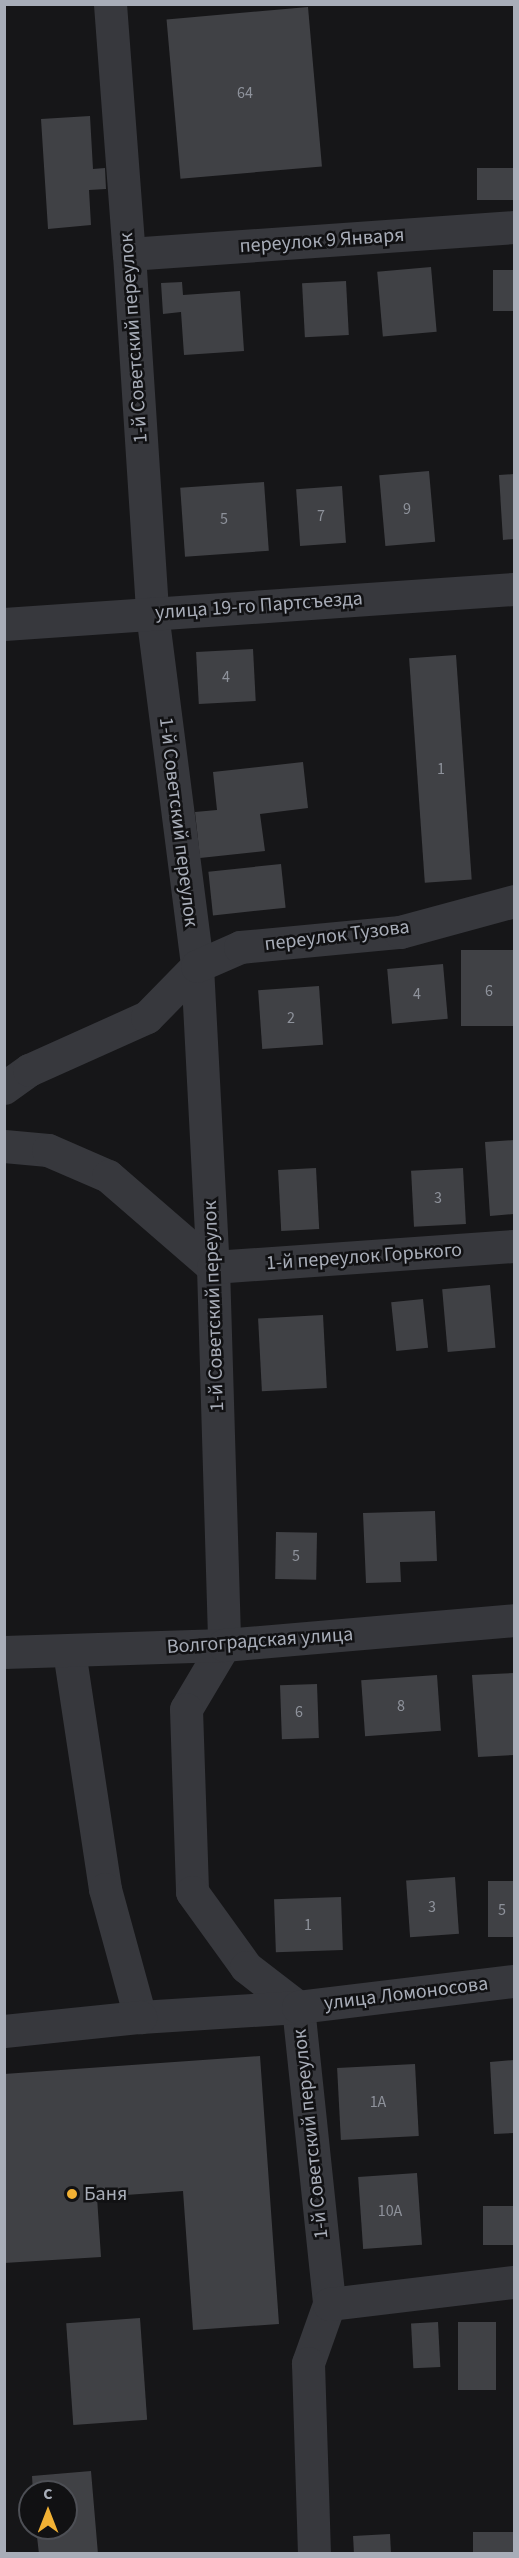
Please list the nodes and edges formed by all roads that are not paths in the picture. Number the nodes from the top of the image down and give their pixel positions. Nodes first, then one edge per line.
1 (110, 4) edge
2 (514, 227) edge
3 (129, 254) junction
4 (514, 589) edge
5 (152, 613) junction
6 (4, 624) edge
7 (514, 901) edge
8 (197, 966) junction
9 (4, 1088) edge
10 (4, 1146) edge
11 (514, 1246) edge
12 (213, 1268) junction
13 (514, 1620) edge
14 (224, 1645) junction
15 (69, 1651) junction
16 (4, 1652) edge
17 (514, 1981) edge
18 (298, 2007) junction
19 (140, 2017) junction
20 (4, 2031) edge
21 (514, 2282) edge
22 (329, 2304) junction
23 (314, 2553) edge

1 - 3 street, 1-й Советский переулок
2 - 3 street, переулок 9 Января
3 - 5 street, 1-й Советский переулок
4 - 5 street, улица 19-го Партсъезда
5 - 6 street, улица 19-го Партсъезда
5 - 8 street, 1-й Советский переулок
7 - 8 street, переулок Тузова
8 - 9 street
8 - 12 street, 1-й Советский переулок
10 - 12 street
11 - 12 street, 1-й переулок Горького
12 - 14 street, 1-й Советский переулок
13 - 14 street, Волгоградская улица
14 - 15 street, Волгоградская улица
14 - 18 street, 1-й Советский переулок
15 - 16 street, Волгоградская улица
15 - 19 street
17 - 18 street, улица Ломоносова
18 - 19 street, улица Ломоносова
18 - 22 street, 1-й Советский переулок
19 - 20 street, улица Ломоносова
21 - 22 street
22 - 23 street, 1-й Советский переулок

